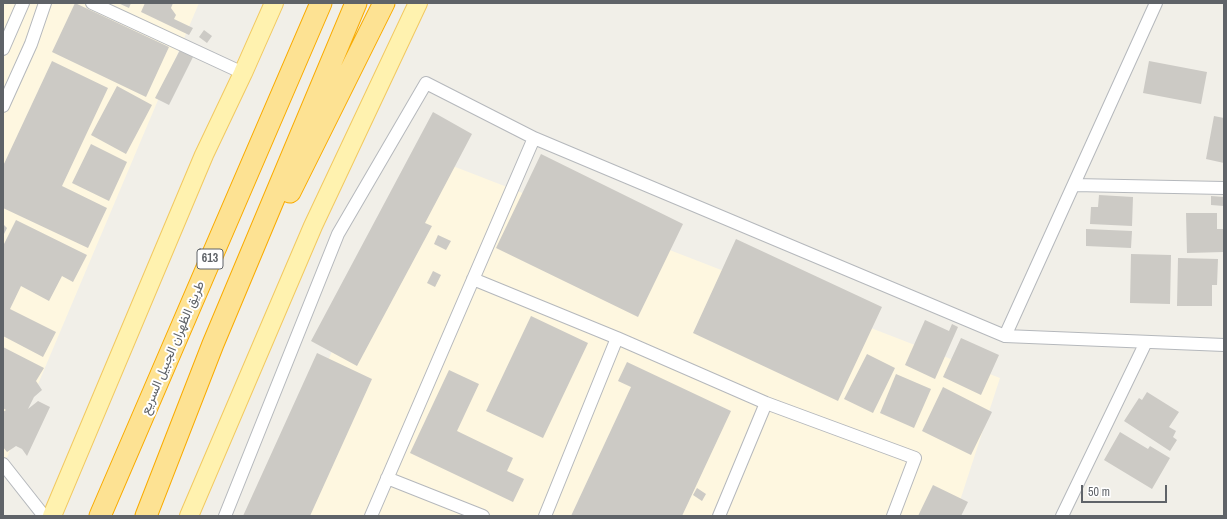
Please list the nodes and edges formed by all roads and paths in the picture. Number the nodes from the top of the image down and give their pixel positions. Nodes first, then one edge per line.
1 (23, 3) edge
2 (45, 3) edge
3 (92, 3) edge
4 (274, 3) edge
5 (322, 3) edge
6 (356, 3) edge
7 (384, 3) edge
8 (418, 3) edge
9 (1156, 3) edge
10 (3, 50) edge
11 (243, 73) junction
12 (3, 106) edge
13 (534, 138) junction
14 (1074, 185) junction
15 (1224, 188) edge
16 (473, 279) junction
17 (1005, 336) junction
18 (617, 338) junction
19 (1146, 342) junction
20 (213, 344) junction
21 (1224, 345) edge
22 (766, 402) junction
23 (3, 464) edge
24 (387, 478) junction
25 (44, 516) edge
26 (52, 516) edge
27 (100, 516) edge
28 (146, 516) edge
29 (189, 516) edge
30 (225, 516) edge
31 (371, 516) edge
32 (483, 516) edge
33 (545, 516) edge
34 (719, 516) edge
35 (893, 516) edge
36 (1062, 516) edge

1 - 10 street
2 - 12 street
3 - 11 street
4 - 11 main road
5 - 27 highway, طريق الظهران الجبيل السريع / 613
6 - 20 highway
7 - 20 highway
8 - 29 main road
9 - 14 street
11 - 26 main road
13 - 16 street
13 - 17 street
13 - 30 street
14 - 15 street
14 - 17 street
16 - 18 street
16 - 24 street
17 - 19 street
18 - 22 street
18 - 33 street
19 - 21 street
19 - 36 street
20 - 28 highway
22 - 34 street
22 - 35 street
23 - 25 street
24 - 31 street
24 - 32 street

